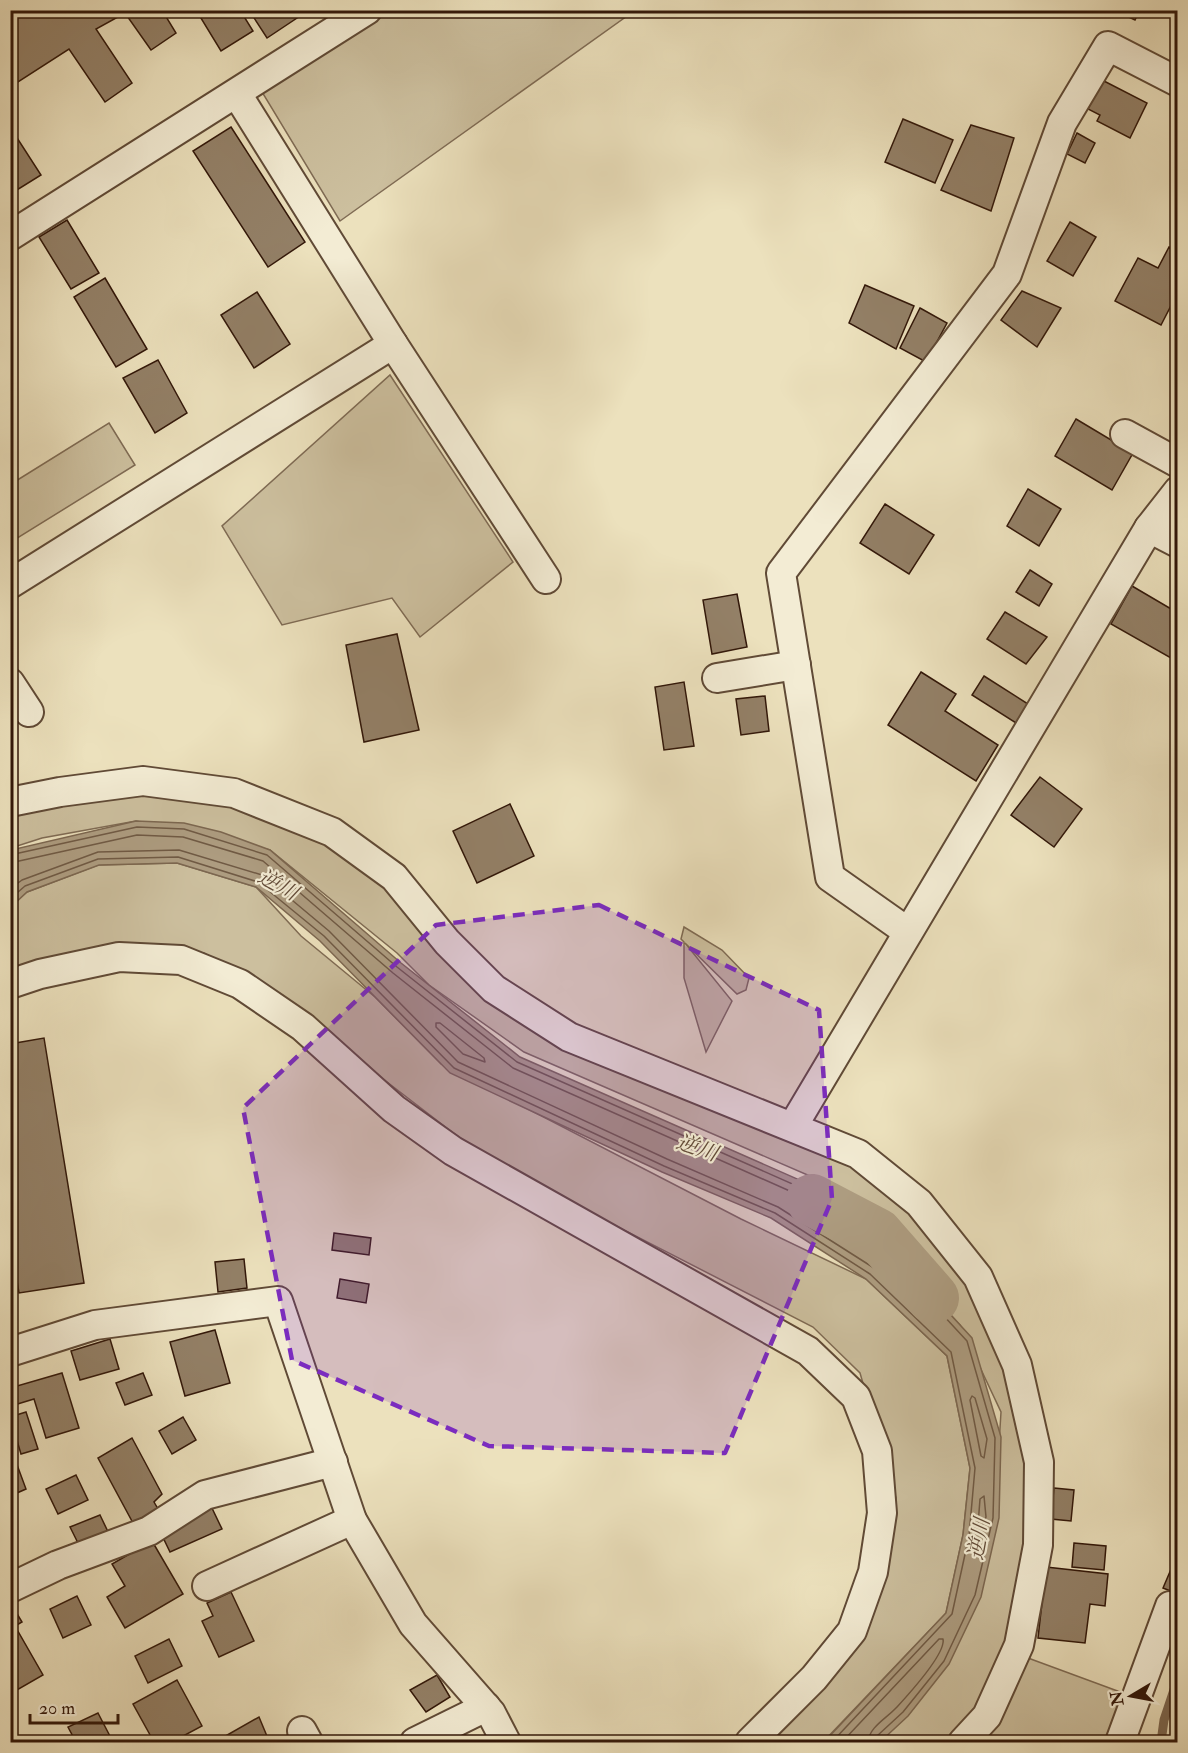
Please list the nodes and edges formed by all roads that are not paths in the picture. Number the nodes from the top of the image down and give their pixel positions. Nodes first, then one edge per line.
1 (367, 10) edge
2 (1178, 82) edge
3 (237, 94) junction
4 (10, 236) edge
5 (393, 344) junction
6 (1125, 434) dead end
7 (1178, 463) edge
8 (1178, 491) edge
9 (1149, 528) junction
10 (1178, 543) edge
11 (546, 579) dead end
12 (10, 584) edge
13 (796, 666) junction
14 (717, 678) dead end
15 (10, 683) edge
16 (28, 712) dead end
17 (10, 802) edge
18 (908, 932) junction
19 (10, 984) edge
20 (793, 1126) junction
21 (10, 1352) edge
22 (333, 1462) junction
23 (352, 1520) junction
24 (207, 1586) dead end
25 (10, 1588) edge
26 (1178, 1609) edge
27 (486, 1707) junction
28 (415, 1743) edge
29 (506, 1743) edge
30 (750, 1743) edge
31 (963, 1743) edge
32 (1120, 1743) edge

1 - 3 street
2 - 13 street
3 - 4 street
3 - 5 street
5 - 11 street
5 - 12 street
6 - 7 street
8 - 9 street
9 - 10 street
9 - 18 street
13 - 14 street
13 - 18 street
15 - 16 street
17 - 20 street
18 - 20 street
19 - 30 street
20 - 31 street
21 - 22 street
22 - 23 street
22 - 25 street
23 - 24 street
23 - 27 street
26 - 32 street
27 - 28 street
27 - 29 street

